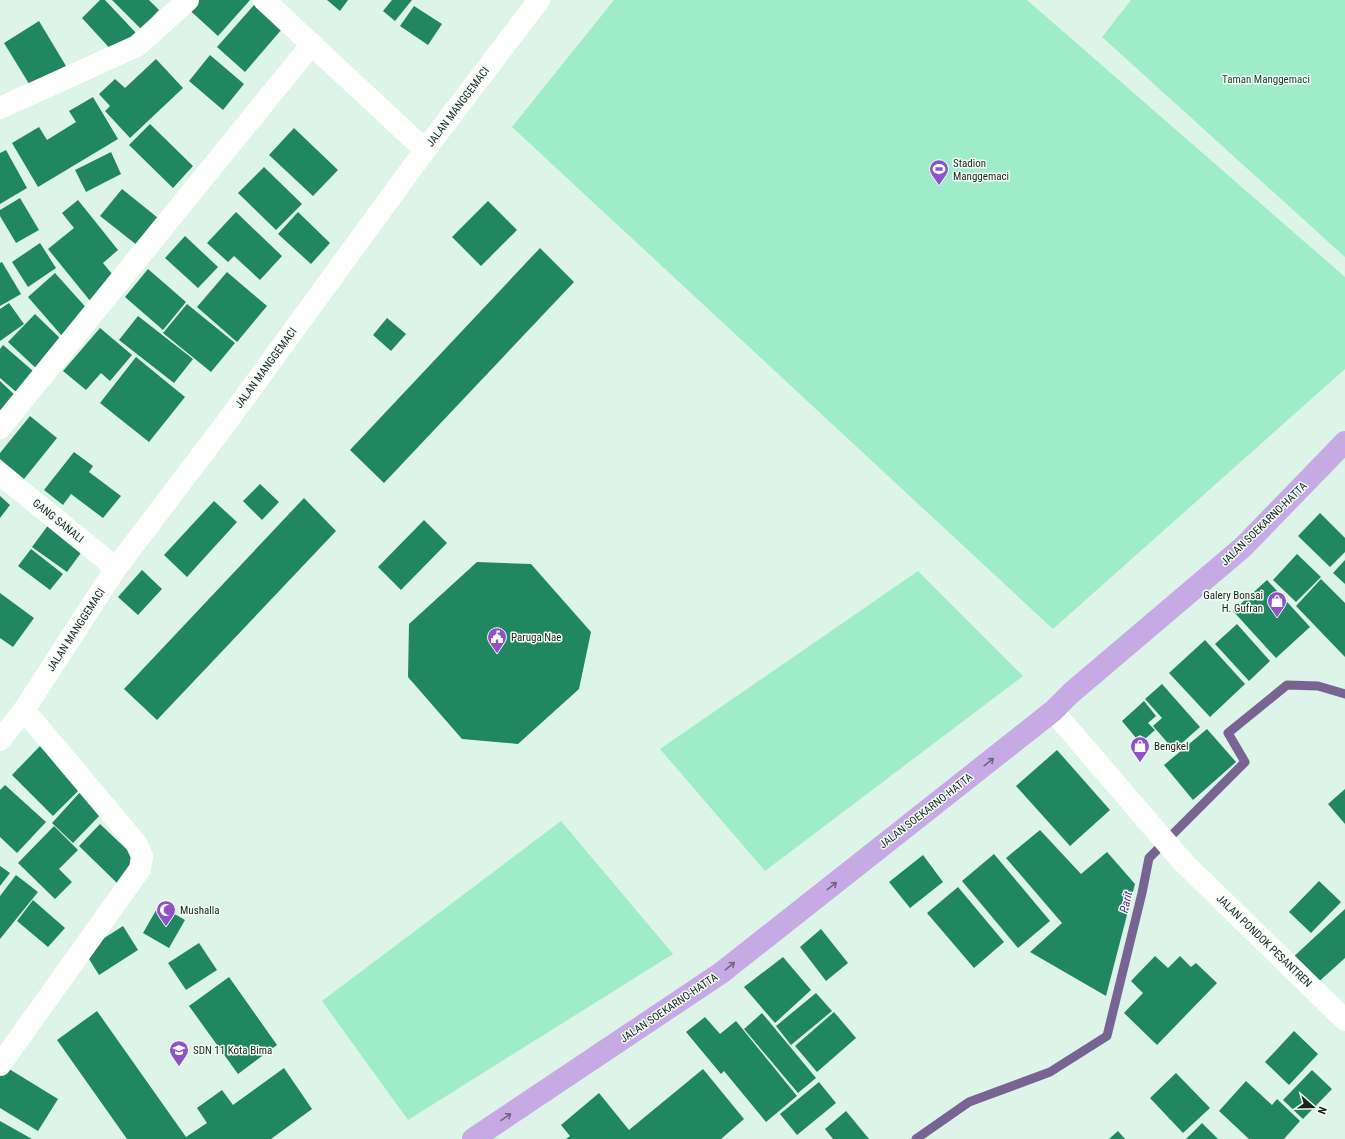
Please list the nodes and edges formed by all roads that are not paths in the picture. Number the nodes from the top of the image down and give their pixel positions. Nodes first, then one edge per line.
1 (188, 0) edge
2 (264, 0) edge
3 (539, 0) edge
4 (312, 44) junction
5 (0, 108) edge
6 (425, 150) junction
7 (0, 428) edge
8 (1345, 442) edge
9 (0, 474) edge
10 (116, 568) junction
11 (24, 710) junction
12 (1053, 711) junction
13 (0, 740) edge
14 (1345, 1020) edge
15 (0, 1065) edge
16 (473, 1139) edge

1 - 5 street
2 - 4 street
3 - 6 street, JALAN MANGGEMACI
4 - 6 street
4 - 7 street
6 - 10 street, JALAN MANGGEMACI
8 - 12 highway, JALAN SOEKARNO-HATTA
9 - 10 street, GANG SANALI
10 - 11 street, JALAN MANGGEMACI
11 - 13 street, JALAN MANGGEMACI
11 - 15 street
12 - 14 street, JALAN PONDOK PESANTREN
16 -> 12 highway, JALAN SOEKARNO-HATTA

